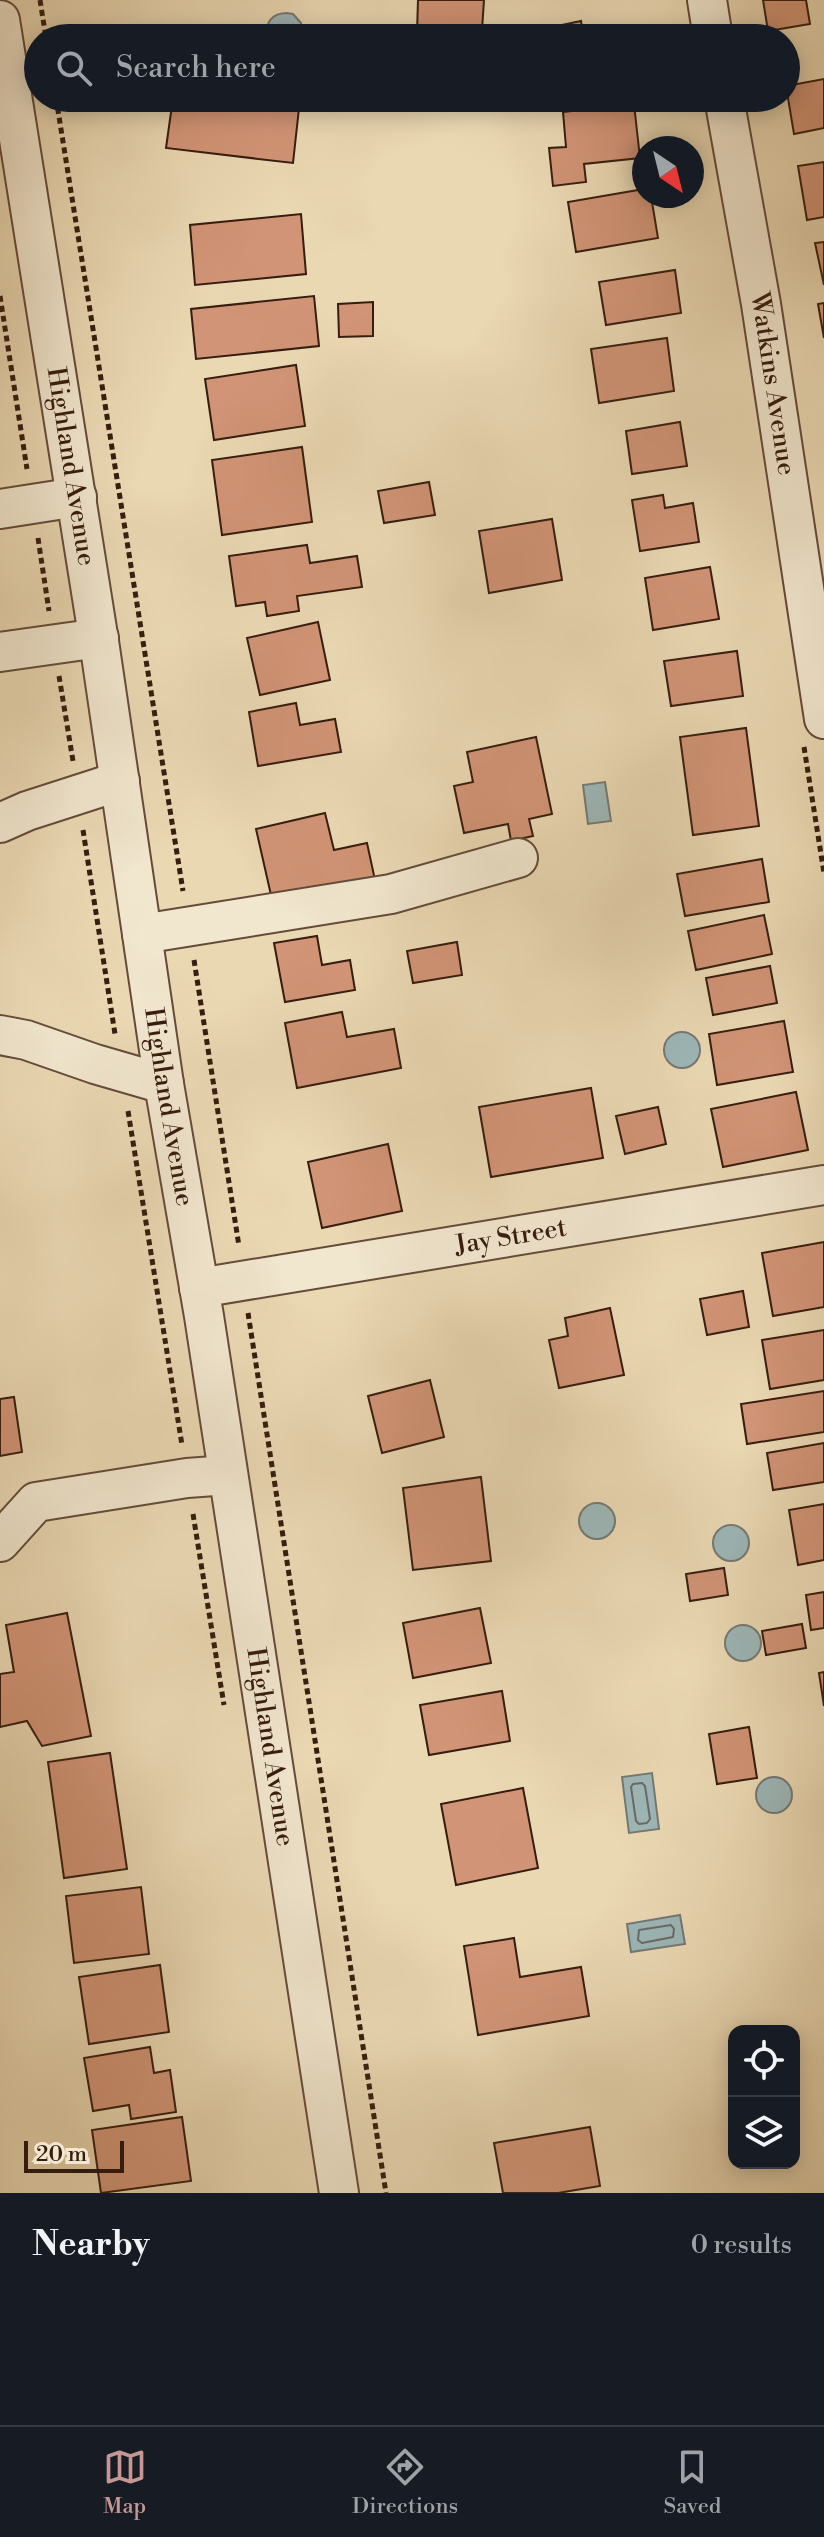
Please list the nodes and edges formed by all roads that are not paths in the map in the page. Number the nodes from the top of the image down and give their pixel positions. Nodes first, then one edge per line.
1 (707, 0) edge
2 (0, 20) edge
3 (711, 24) edge
4 (727, 112) edge
5 (77, 497) junction
6 (16, 507) edge
7 (99, 638) junction
8 (0, 652) edge
9 (824, 719) edge
10 (120, 781) junction
11 (0, 823) edge
12 (518, 858) dead end
13 (142, 934) junction
14 (0, 1035) edge
15 (164, 1084) junction
16 (824, 1185) edge
17 (199, 1288) junction
18 (228, 1475) junction
19 (0, 1542) edge
20 (338, 2193) edge

1 - 3 street
2 - 5 street, Highland Avenue
4 - 9 street, Watkins Avenue
5 - 6 street
5 - 7 street, Highland Avenue
7 - 8 street
7 - 10 street, Highland Avenue
10 - 11 street
10 - 13 street, Highland Avenue
12 - 13 street
13 - 15 street, Highland Avenue
14 - 15 street
15 - 17 street, Highland Avenue
16 - 17 street, Jay Street
17 - 18 street, Highland Avenue
18 - 19 street
18 - 20 street, Highland Avenue

